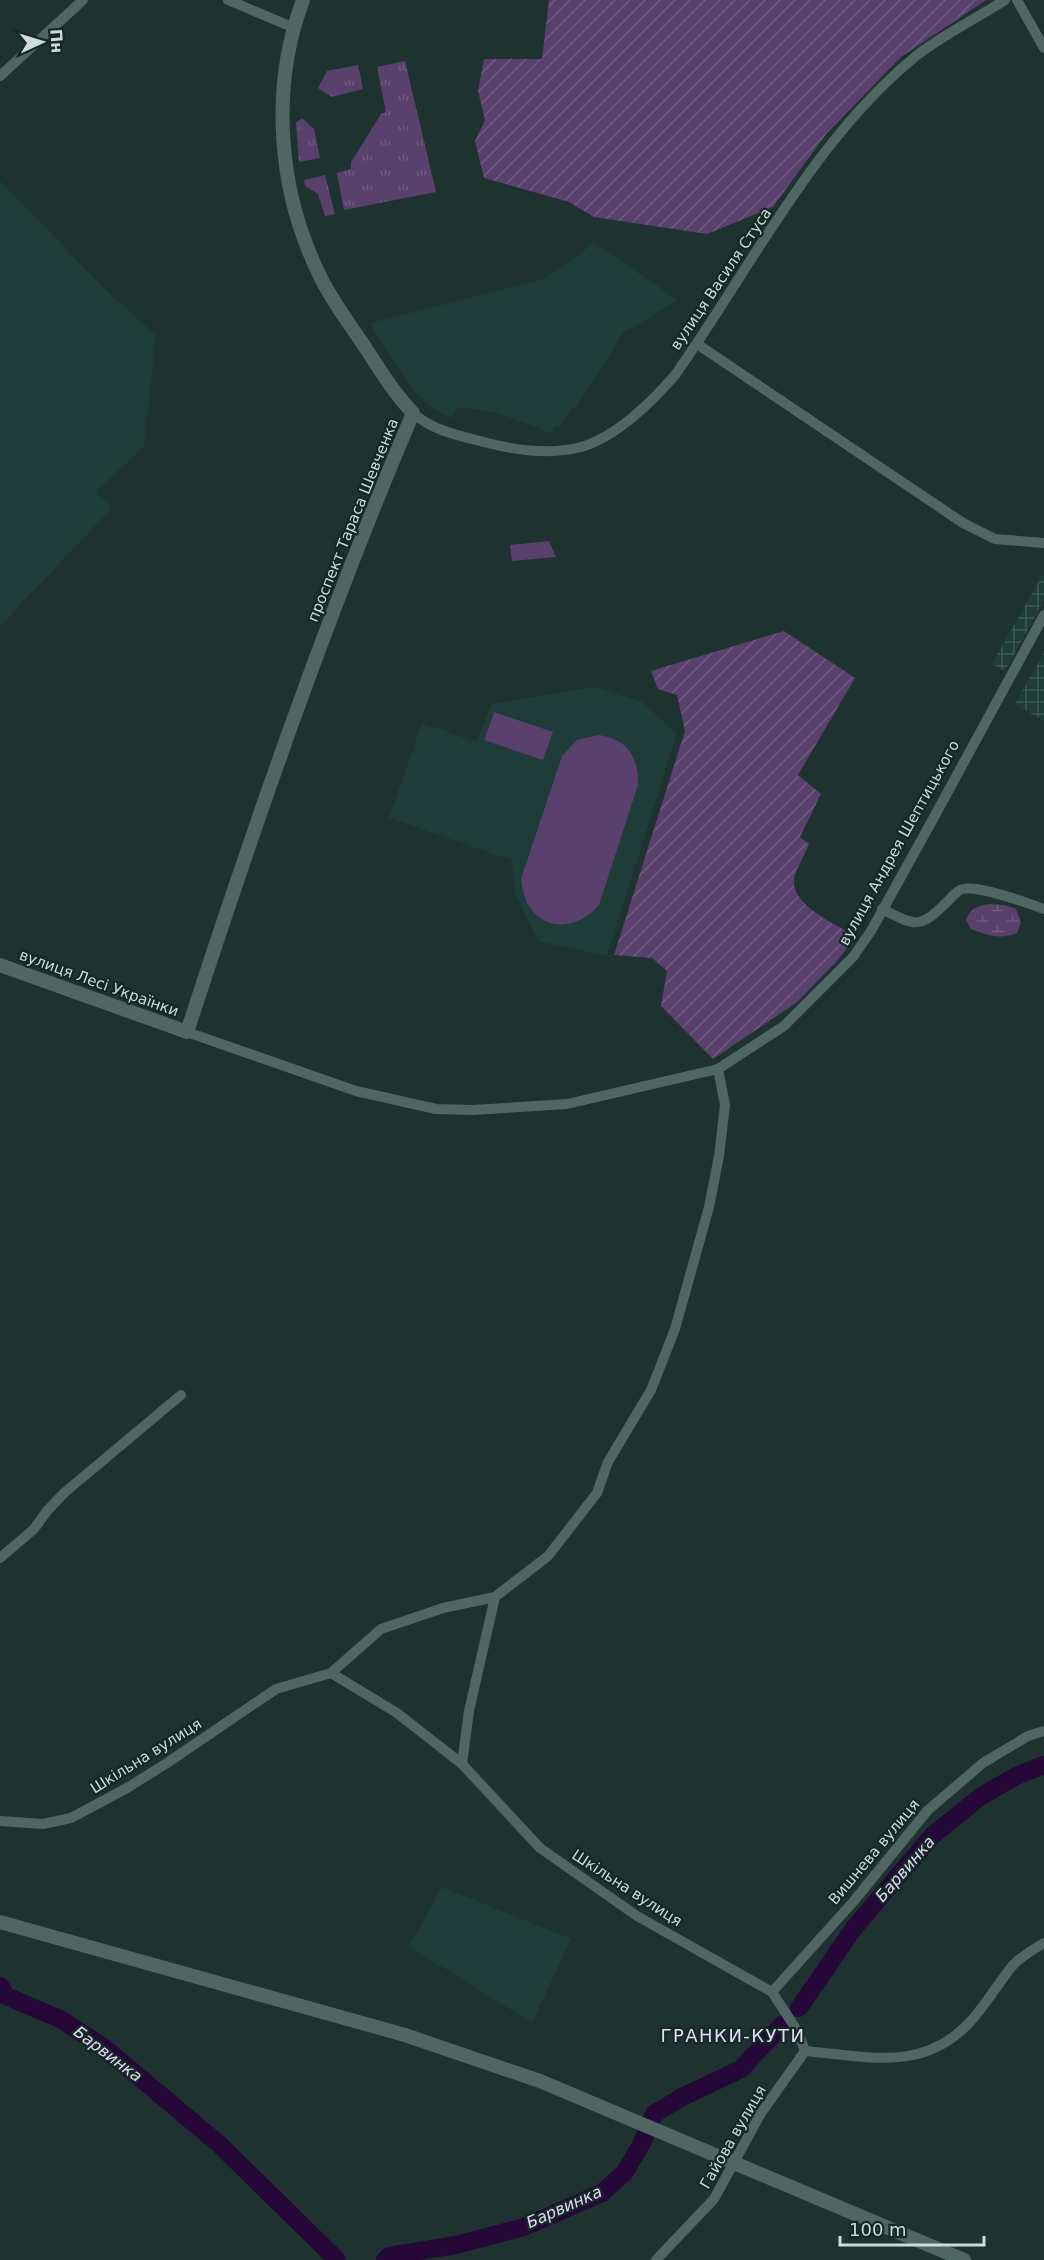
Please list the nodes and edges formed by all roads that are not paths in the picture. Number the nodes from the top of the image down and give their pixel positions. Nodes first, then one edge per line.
1 (82, 0) edge
2 (228, 0) edge
3 (303, 0) edge
4 (1005, 0) edge
5 (1017, 0) edge
6 (292, 27) junction
7 (1044, 48) edge
8 (0, 76) edge
9 (697, 344) junction
10 (413, 413) junction
11 (1044, 543) edge
12 (1044, 615) edge
13 (882, 909) junction
14 (1044, 909) edge
15 (0, 965) edge
16 (187, 1032) junction
17 (718, 1069) junction
18 (181, 1395) dead end
19 (0, 1558) edge
20 (495, 1597) junction
21 (331, 1673) junction
22 (1044, 1731) edge
23 (462, 1764) junction
24 (0, 1821) edge
25 (0, 1922) edge
26 (1044, 1943) edge
27 (772, 1992) junction
28 (805, 2050) junction
29 (736, 2163) junction
30 (656, 2260) edge
31 (964, 2260) edge

1 - 8 street
2 - 6 street
3 - 6 street, проспект Тараса Шевченка
4 - 9 street, вулиця Василя Стуса
5 - 7 street
6 - 10 street, проспект Тараса Шевченка
9 - 10 street, вулиця Василя Стуса
9 - 11 street
10 - 16 street, проспект Тараса Шевченка
12 - 13 street, вулиця Андрея Шептицького
13 - 14 street
13 - 17 street, вулиця Андрея Шептицького
15 - 16 street, вулиця Лесі Українки
16 - 17 street, вулиця Андрея Шептицького
17 - 20 street, Шкільна вулиця
18 - 19 street
20 - 21 street, Шкільна вулиця
20 - 23 street
21 - 23 street, Шкільна вулиця
21 - 24 street, Шкільна вулиця
22 - 27 street, Вишнева вулиця
23 - 27 street, Шкільна вулиця
25 - 29 street
26 - 28 street
27 - 28 street, Шкільна вулиця
28 - 29 street, Гайова вулиця
29 - 30 street, Гайова вулиця
29 - 31 street

